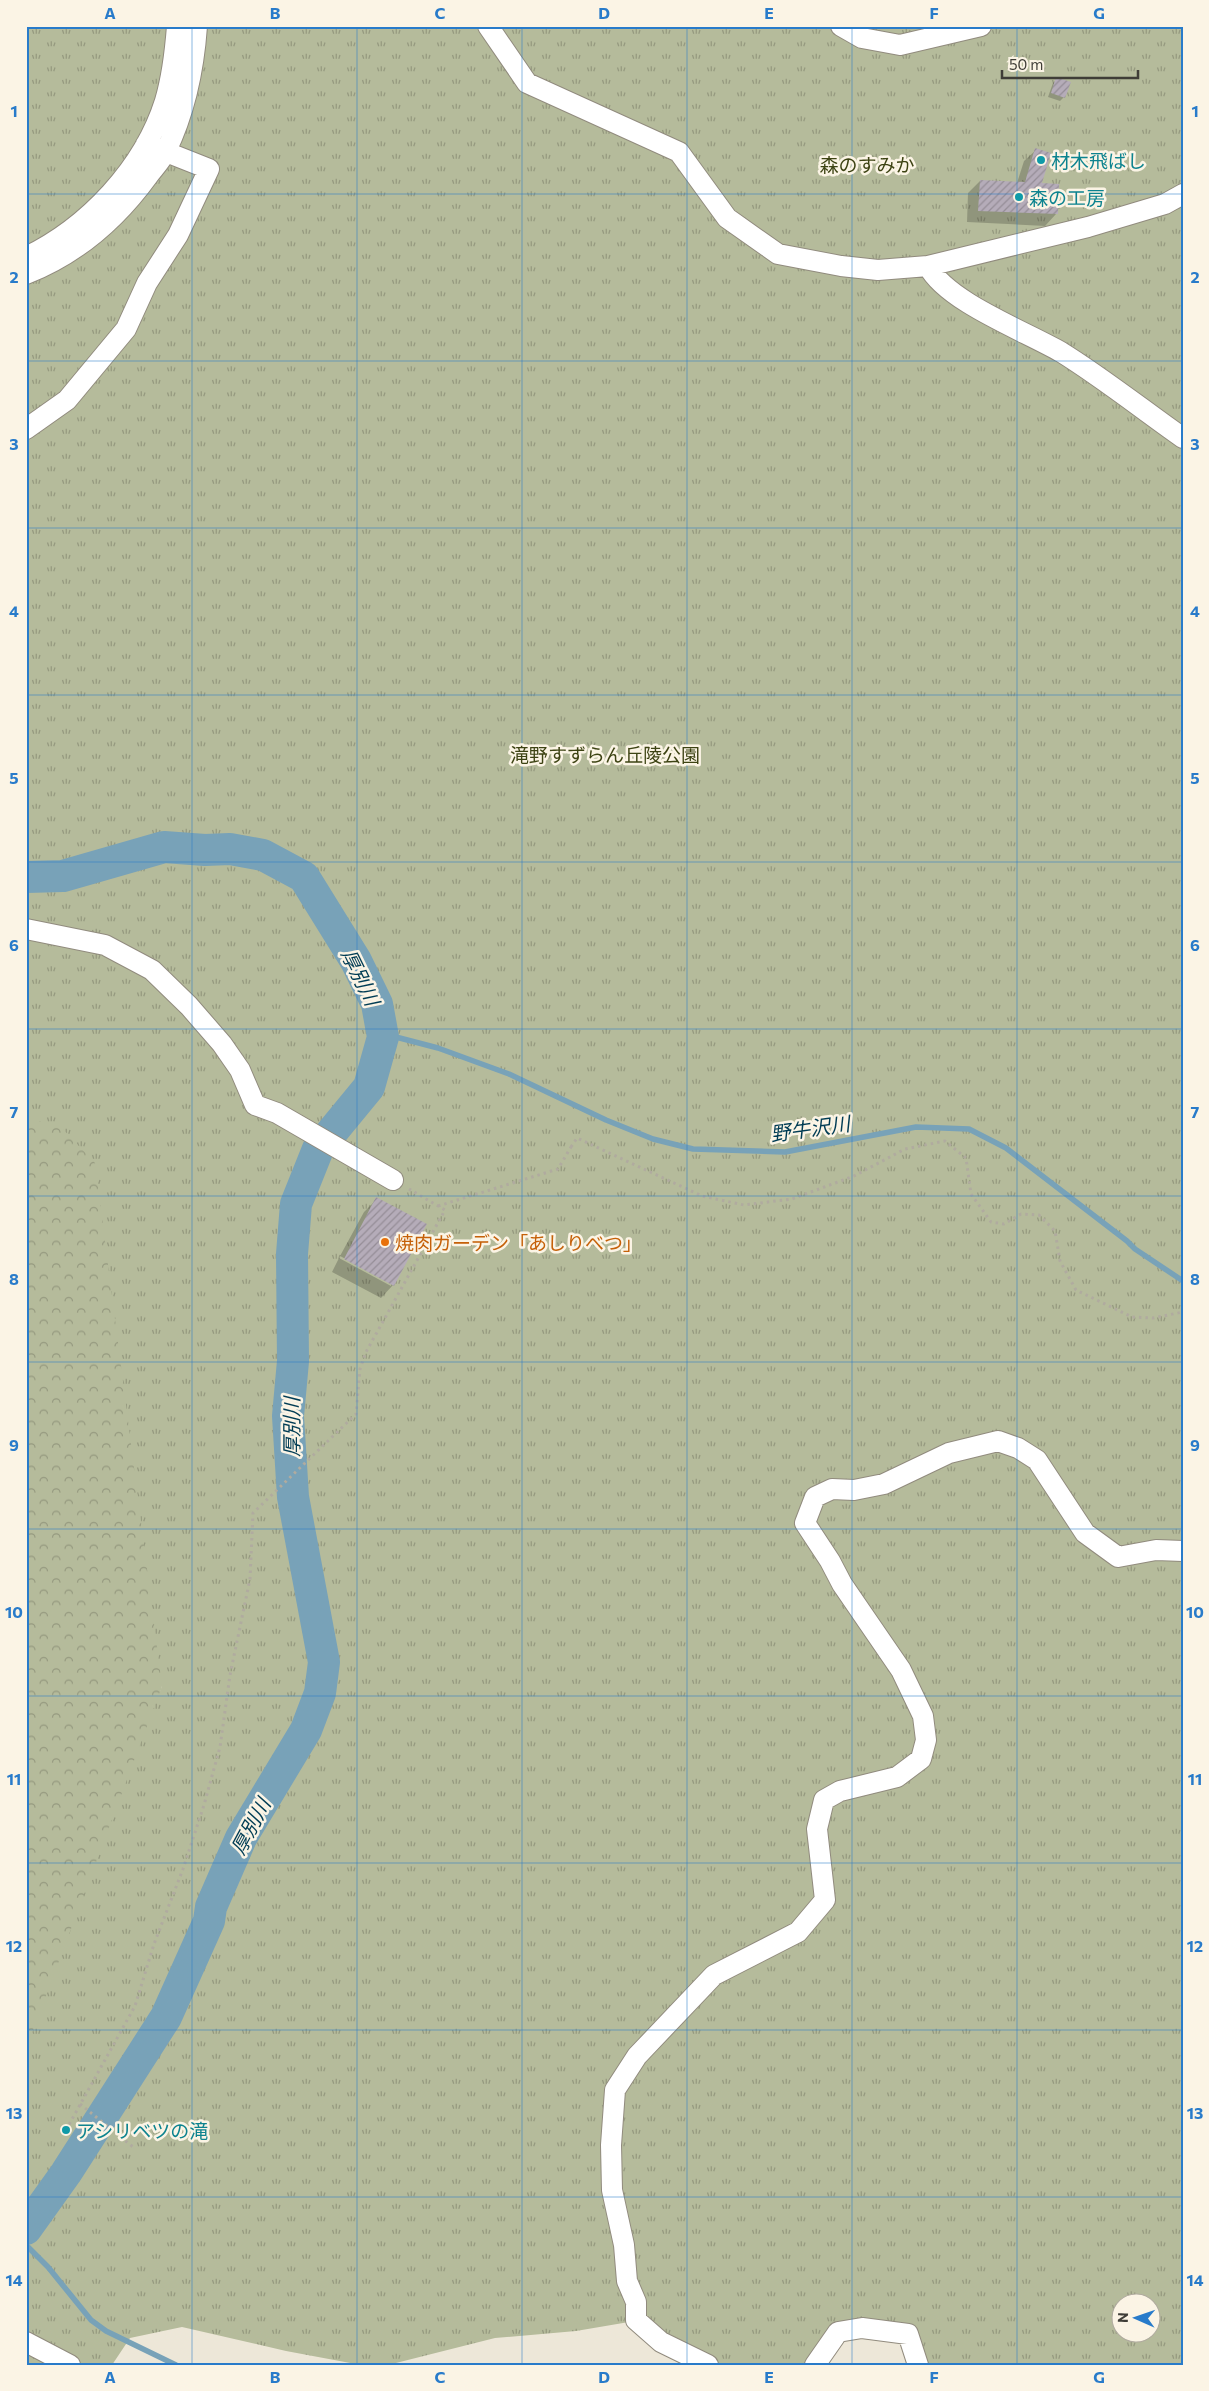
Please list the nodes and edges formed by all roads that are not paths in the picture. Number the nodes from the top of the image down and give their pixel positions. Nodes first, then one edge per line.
1 (177, 26) edge
2 (197, 26) edge
3 (488, 26) edge
4 (841, 26) edge
5 (981, 26) edge
6 (146, 144) junction
7 (166, 152) junction
8 (1183, 194) edge
9 (26, 257) edge
10 (928, 266) junction
11 (26, 274) edge
12 (26, 429) edge
13 (1183, 438) edge
14 (26, 929) edge
15 (393, 1180) road end
16 (1183, 1551) edge
17 (26, 2342) edge
18 (70, 2365) edge
19 (708, 2365) edge
20 (815, 2365) edge
21 (918, 2365) edge

1 - 6 street
2 - 7 street
3 - 10 street
4 - 5 street
6 - 7 street
6 - 9 street
7 - 11 street
7 - 12 street
8 - 10 street
10 - 13 street
14 - 15 street
16 - 19 street
17 - 18 street
20 - 21 street

